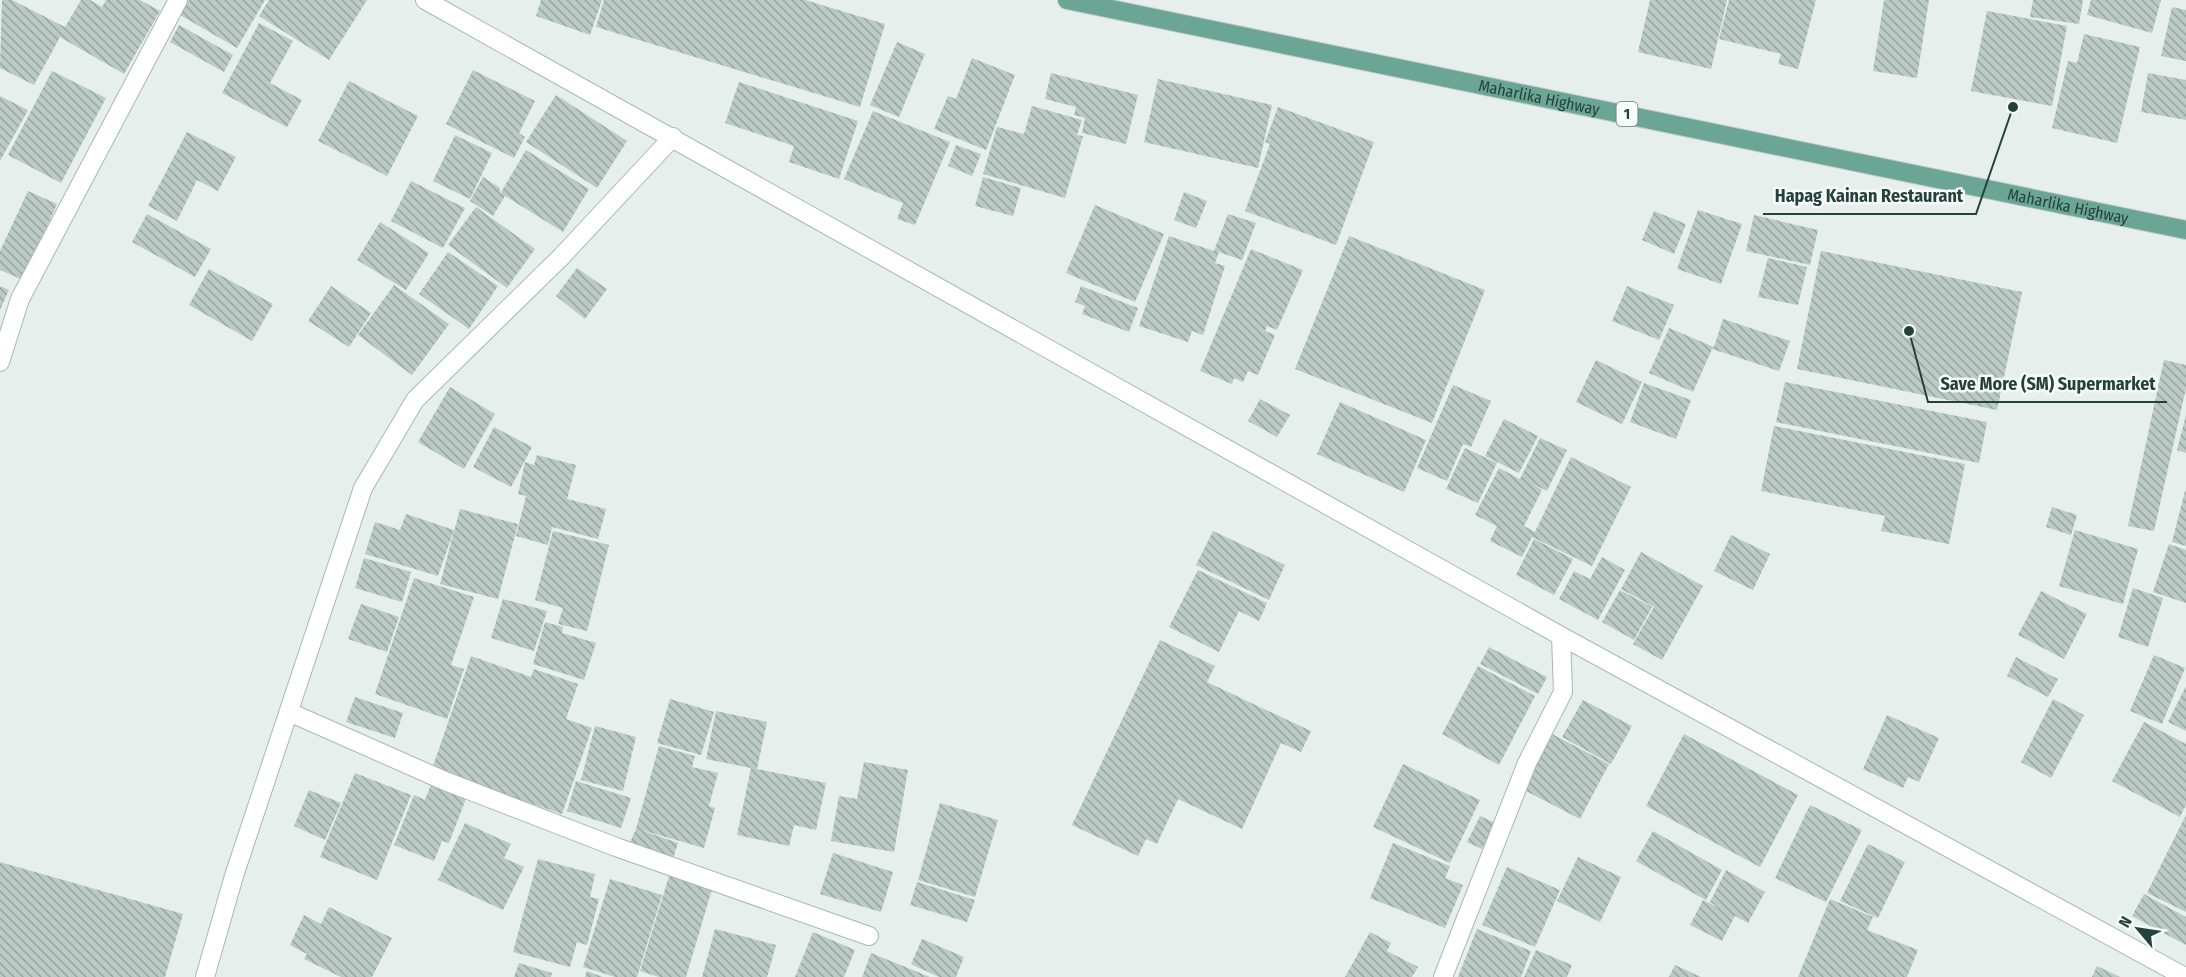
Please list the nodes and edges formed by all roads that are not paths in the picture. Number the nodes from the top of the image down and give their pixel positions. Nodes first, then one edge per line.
1 (178, 0) edge
2 (425, 0) edge
3 (1067, 0) edge
4 (673, 137) junction
5 (2186, 230) edge
6 (0, 362) edge
7 (1561, 636) junction
8 (289, 712) junction
9 (869, 936) dead end
10 (205, 977) edge
11 (1443, 977) edge
12 (2185, 977) edge

1 - 6 street
2 - 4 street
3 - 5 main road, Maharlika Highway / 1
4 - 7 street
4 - 8 street
7 - 11 street
7 - 12 street
8 - 9 street
8 - 10 street

